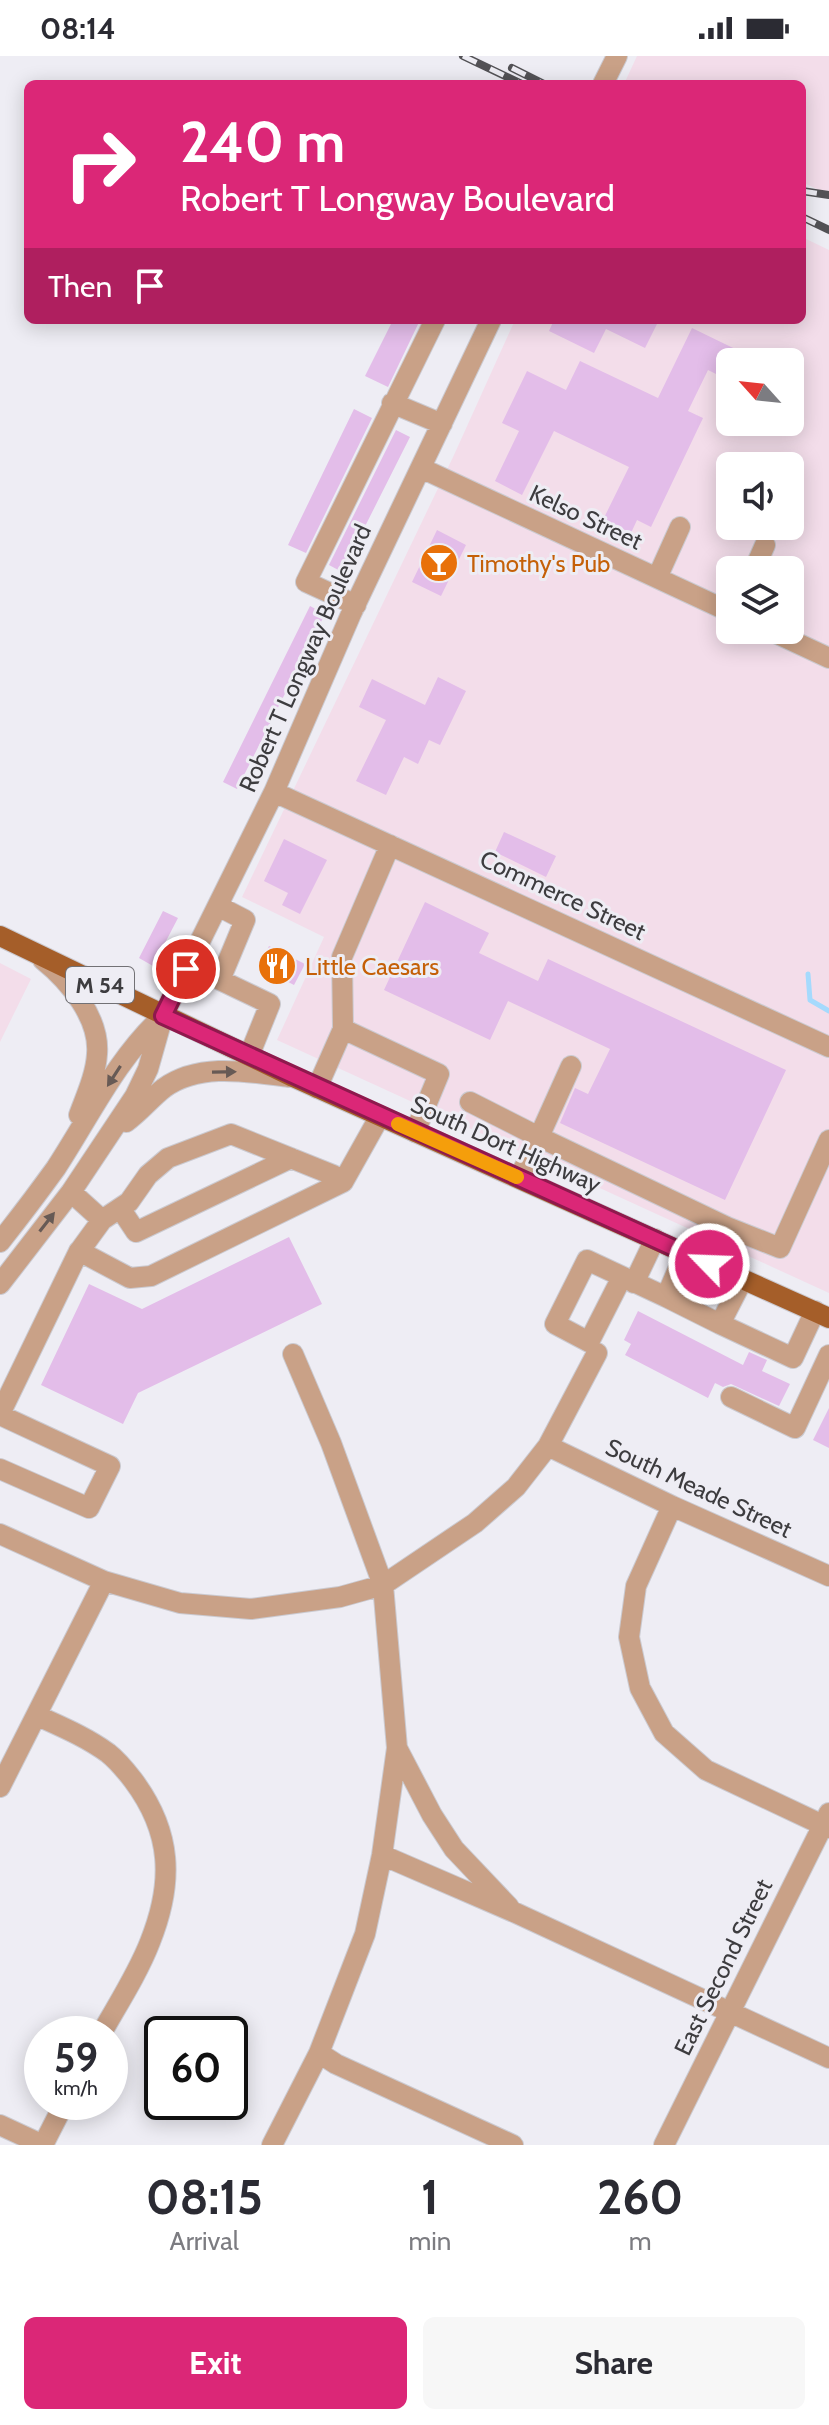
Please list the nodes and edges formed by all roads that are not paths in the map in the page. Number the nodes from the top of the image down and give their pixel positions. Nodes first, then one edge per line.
1 (617, 56) edge
2 (605, 80) edge
3 (433, 324) edge
4 (489, 324) edge
5 (392, 403) junction
6 (442, 424) junction
7 (421, 468) junction
8 (680, 527) dead end
9 (765, 545) dead end
10 (760, 556) edge
11 (657, 578) junction
12 (356, 605) junction
13 (716, 605) edge
14 (799, 644) edge
15 (829, 658) edge
16 (274, 792) junction
17 (390, 845) junction
18 (218, 906) junction
19 (0, 936) edge
20 (195, 951) junction
21 (37, 955) junction
22 (226, 966) junction
23 (163, 1016) junction
24 (343, 1029) junction
25 (829, 1047) edge
26 (249, 1056) junction
27 (571, 1066) dead end
28 (293, 1077) junction
29 (317, 1088) junction
30 (470, 1102) dead end
31 (380, 1116) junction
32 (415, 1132) junction
33 (110, 1135) junction
34 (539, 1137) junction
35 (829, 1140) edge
36 (291, 1158) junction
37 (55, 1169) junction
38 (519, 1178) junction
39 (343, 1182) junction
40 (71, 1192) junction
41 (120, 1208) junction
42 (102, 1220) junction
43 (727, 1227) junction
44 (655, 1239) junction
45 (0, 1242) edge
46 (79, 1251) junction
47 (685, 1253) junction
48 (709, 1264) junction
49 (743, 1279) junction
50 (0, 1284) edge
51 (666, 1297) junction
52 (822, 1314) edge
53 (720, 1324) junction
54 (597, 1353) dead end
55 (293, 1354) dead end
56 (829, 1355) edge
57 (731, 1397) dead end
58 (0, 1414) edge
59 (548, 1446) junction
60 (0, 1469) edge
61 (672, 1506) junction
62 (0, 1534) edge
63 (829, 1576) edge
64 (104, 1581) junction
65 (383, 1585) junction
66 (38, 1716) junction
67 (397, 1748) junction
68 (0, 1787) edge
69 (827, 1822) edge
70 (382, 1855) junction
71 (516, 1913) junction
72 (730, 2013) junction
73 (111, 2016) edge
74 (319, 2053) junction
75 (829, 2058) edge
76 (56, 2120) edge
77 (0, 2125) edge
78 (43, 2145) edge
79 (272, 2145) edge
80 (513, 2145) edge
81 (664, 2145) edge

1 - 2 street
3 - 5 street
4 - 6 street, Robert T Longway Boulevard
5 - 6 street
5 - 12 street
6 - 7 street, Robert T Longway Boulevard
7 - 11 street, Kelso Street
7 - 12 street, Robert T Longway Boulevard
8 - 11 street
9 - 10 street
11 - 13 street, Kelso Street
12 - 16 street, Robert T Longway Boulevard
14 - 15 street
16 - 17 street, Commerce Street
16 - 18 street, Robert T Longway Boulevard
17 - 24 street
17 - 25 street, Commerce Street
18 - 20 street, Robert T Longway Boulevard
18 - 22 street
19 - 21 main road, M 54
20 - 22 street
20 - 23 street, Robert T Longway Boulevard
21 - 23 main road, M 54
21 - 37 street
22 - 26 street
23 - 26 main road, South Dort Highway / M 54
23 - 33 street, Robert T Longway Boulevard
23 -> 37 street, Robert T Longway Boulevard
24 - 29 street
24 - 32 street
26 - 28 main road, South Dort Highway / M 54
27 - 34 street
28 - 29 main road, South Dort Highway / M 54
33 -> 28 street
29 - 31 main road, South Dort Highway / M 54
30 - 34 street
31 - 32 main road, South Dort Highway / M 54
31 - 39 street
32 - 38 main road, South Dort Highway / M 54
33 - 40 street, Robert T Longway Boulevard
34 - 38 street
34 - 43 street
35 - 43 street
36 - 39 street
36 - 41 street
36 - 41 street
37 - 45 street, Robert T Longway Boulevard
38 - 44 main road, South Dort Highway / M 54
39 - 46 street
40 - 42 street
50 -> 40 street, Robert T Longway Boulevard
41 - 42 street
42 - 46 street
43 - 48 street
44 - 47 main road, South Dort Highway / M 54
44 - 51 street
46 - 58 street
47 - 48 main road, South Dort Highway / M 54
47 - 51 street
48 - 49 main road, South Dort Highway / M 54
49 - 52 main road, South Dort Highway / M 54
49 - 53 street
51 - 53 street
52 - 53 street
54 - 59 street
55 - 65 street
56 - 57 street
58 - 60 street
59 - 61 street, South Meade Street
59 - 65 street
61 - 63 street, South Meade Street
61 - 69 street
62 - 64 street
64 - 65 street
64 - 66 street
65 - 67 street
66 - 68 street
66 - 73 street
67 - 70 street
67 - 71 street
69 - 72 street, East Second Street
70 - 71 street
70 - 74 street
71 - 72 street
72 - 75 street
72 - 81 street, East Second Street
74 - 79 street
74 - 80 street
76 - 78 street
77 - 78 street

